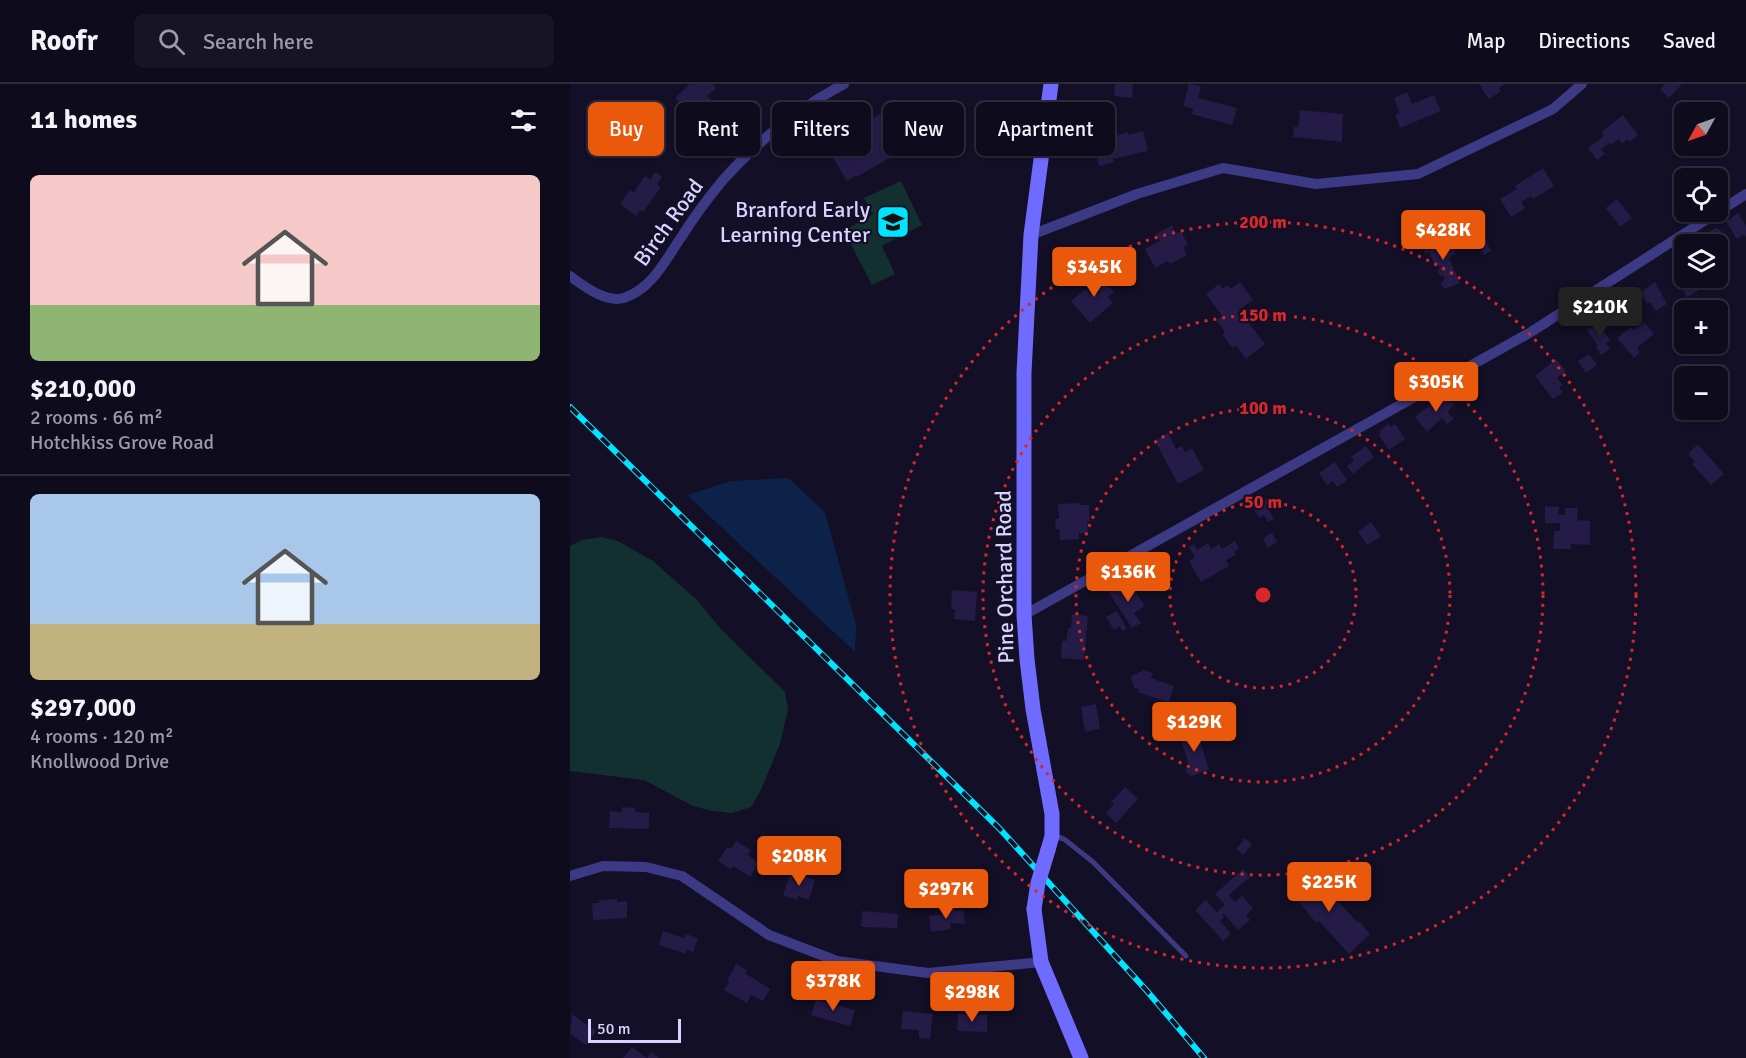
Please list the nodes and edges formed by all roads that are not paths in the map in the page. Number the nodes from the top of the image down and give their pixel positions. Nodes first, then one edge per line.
1 (844, 84) edge
2 (1051, 84) edge
3 (1582, 84) edge
4 (1746, 194) edge
5 (1030, 235) junction
6 (570, 276) edge
7 (1024, 615) junction
8 (1050, 843) junction
9 (570, 876) edge
10 (1186, 956) dead end
11 (1041, 962) junction
12 (1081, 1058) edge

1 - 6 street, Birch Road
2 - 5 street, Pine Orchard Road
3 - 5 street
4 - 7 street
5 - 7 street, Pine Orchard Road
7 - 8 street, Pine Orchard Road
8 - 10 lane
8 - 11 street, Pine Orchard Road, bridge
9 - 11 street
11 - 12 street, Pine Orchard Road

